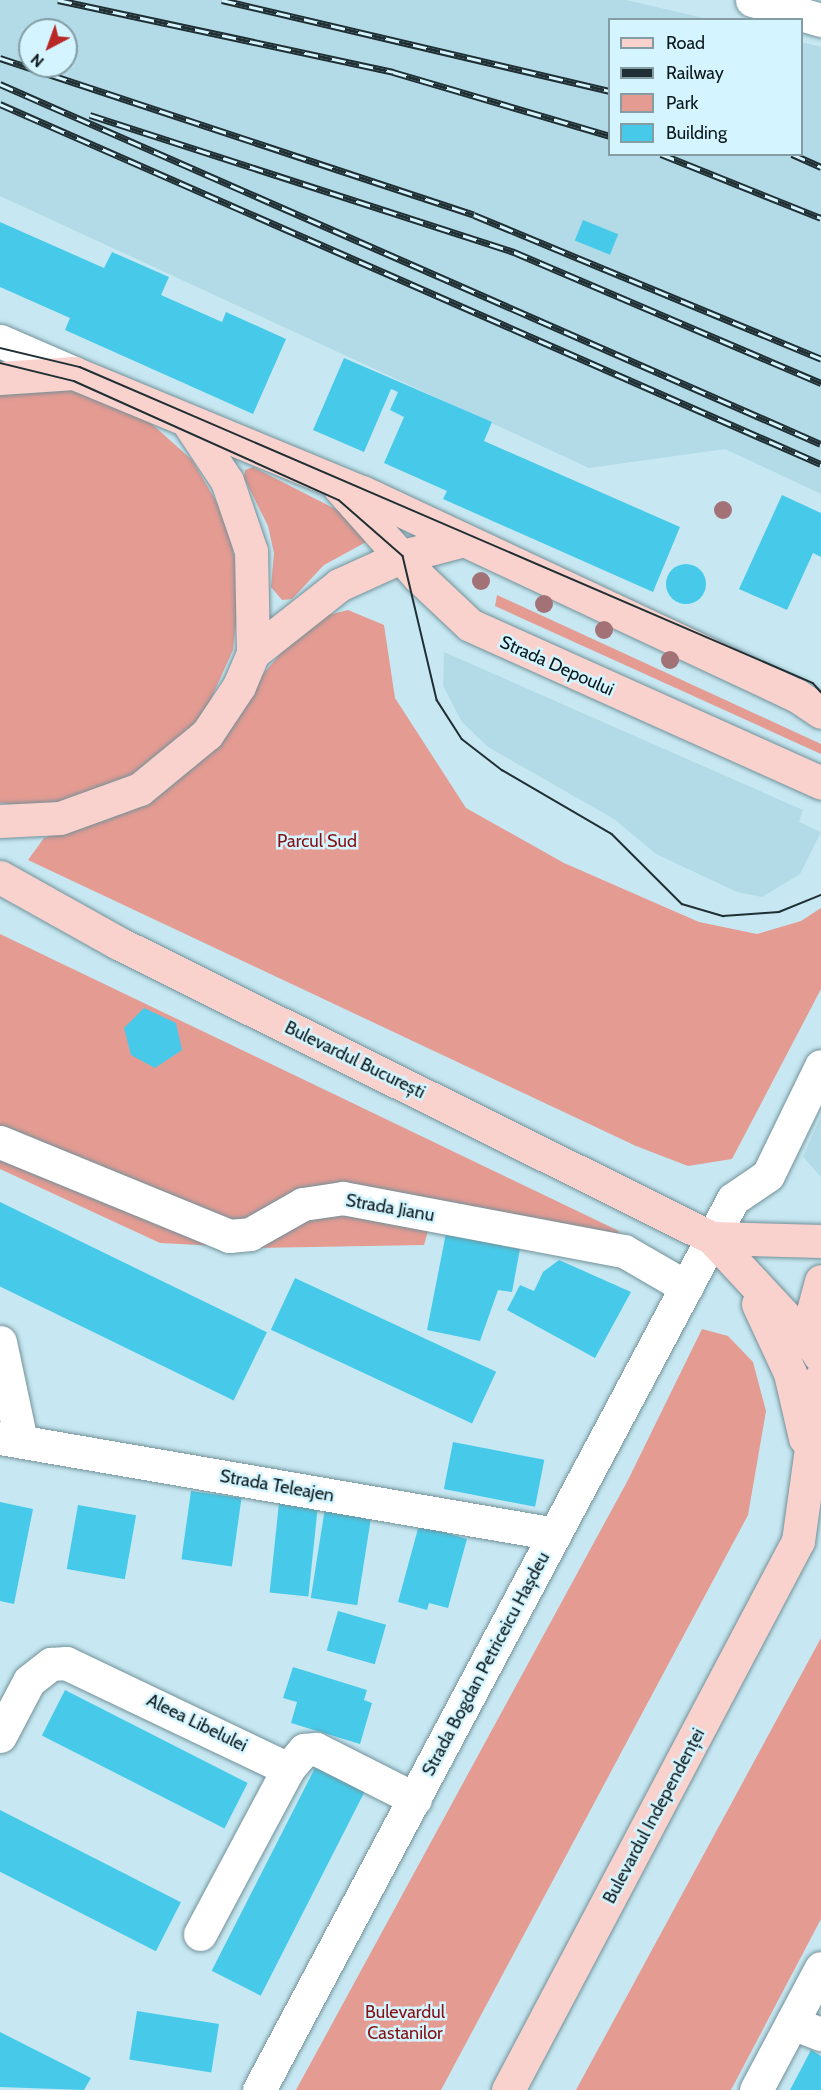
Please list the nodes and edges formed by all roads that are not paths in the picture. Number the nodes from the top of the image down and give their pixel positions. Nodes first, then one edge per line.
1 (752, 0) edge
2 (821, 20) edge
3 (0, 341) edge
4 (74, 373) junction
5 (0, 378) edge
6 (187, 421) junction
7 (338, 486) junction
8 (460, 541) junction
9 (403, 556) junction
10 (254, 652) junction
11 (821, 712) edge
12 (821, 783) edge
13 (15, 821) edge
14 (0, 877) edge
15 (821, 1066) edge
16 (0, 1142) edge
17 (712, 1238) junction
18 (821, 1241) edge
19 (736, 1263) junction
20 (821, 1281) edge
21 (686, 1287) junction
22 (0, 1342) edge
23 (820, 1363) edge
24 (10, 1440) edge
25 (809, 1461) junction
26 (810, 1532) edge
27 (555, 1534) junction
28 (0, 1736) edge
29 (288, 1769) junction
30 (414, 1799) junction
31 (200, 1934) dead end
32 (821, 1968) edge
33 (807, 2029) edge
34 (259, 2090) edge
35 (508, 2090) edge
36 (756, 2090) edge

1 - 2 street
3 - 4 street
4 - 5 main road
4 - 6 main road, Strada Depoului
6 - 7 main road, Strada Depoului
6 - 10 main road
7 - 8 main road, Strada Depoului
7 - 9 main road, Strada Depoului
8 - 9 main road
8 - 11 main road, Strada Depoului
9 - 10 main road
9 - 12 main road, Strada Depoului
10 - 13 main road
14 - 17 main road, Bulevardul București
15 - 17 street, Strada Bogdan Petriceicu Hașdeu
16 - 21 street, Strada Jianu
17 - 18 main road, Bulevardul București
17 - 19 main road, Bulevardul București
17 - 21 street, Strada Bogdan Petriceicu Hașdeu
19 - 23 main road, Bulevardul București
19 - 25 main road
20 - 23 main road, Bulevardul Independenței
21 - 27 street, Strada Bogdan Petriceicu Hașdeu
22 - 24 street
23 - 25 main road, Bulevardul Independenței
24 - 27 street, Strada Teleajen
25 - 26 main road, Bulevardul Independenței
26 - 35 main road, Bulevardul Independenței
27 - 30 street, Strada Bogdan Petriceicu Hașdeu
28 - 29 street, Aleea Libelulei
29 - 30 street
29 - 31 street
30 - 34 street, Strada Bogdan Petriceicu Hașdeu
32 - 33 street
33 - 36 street

